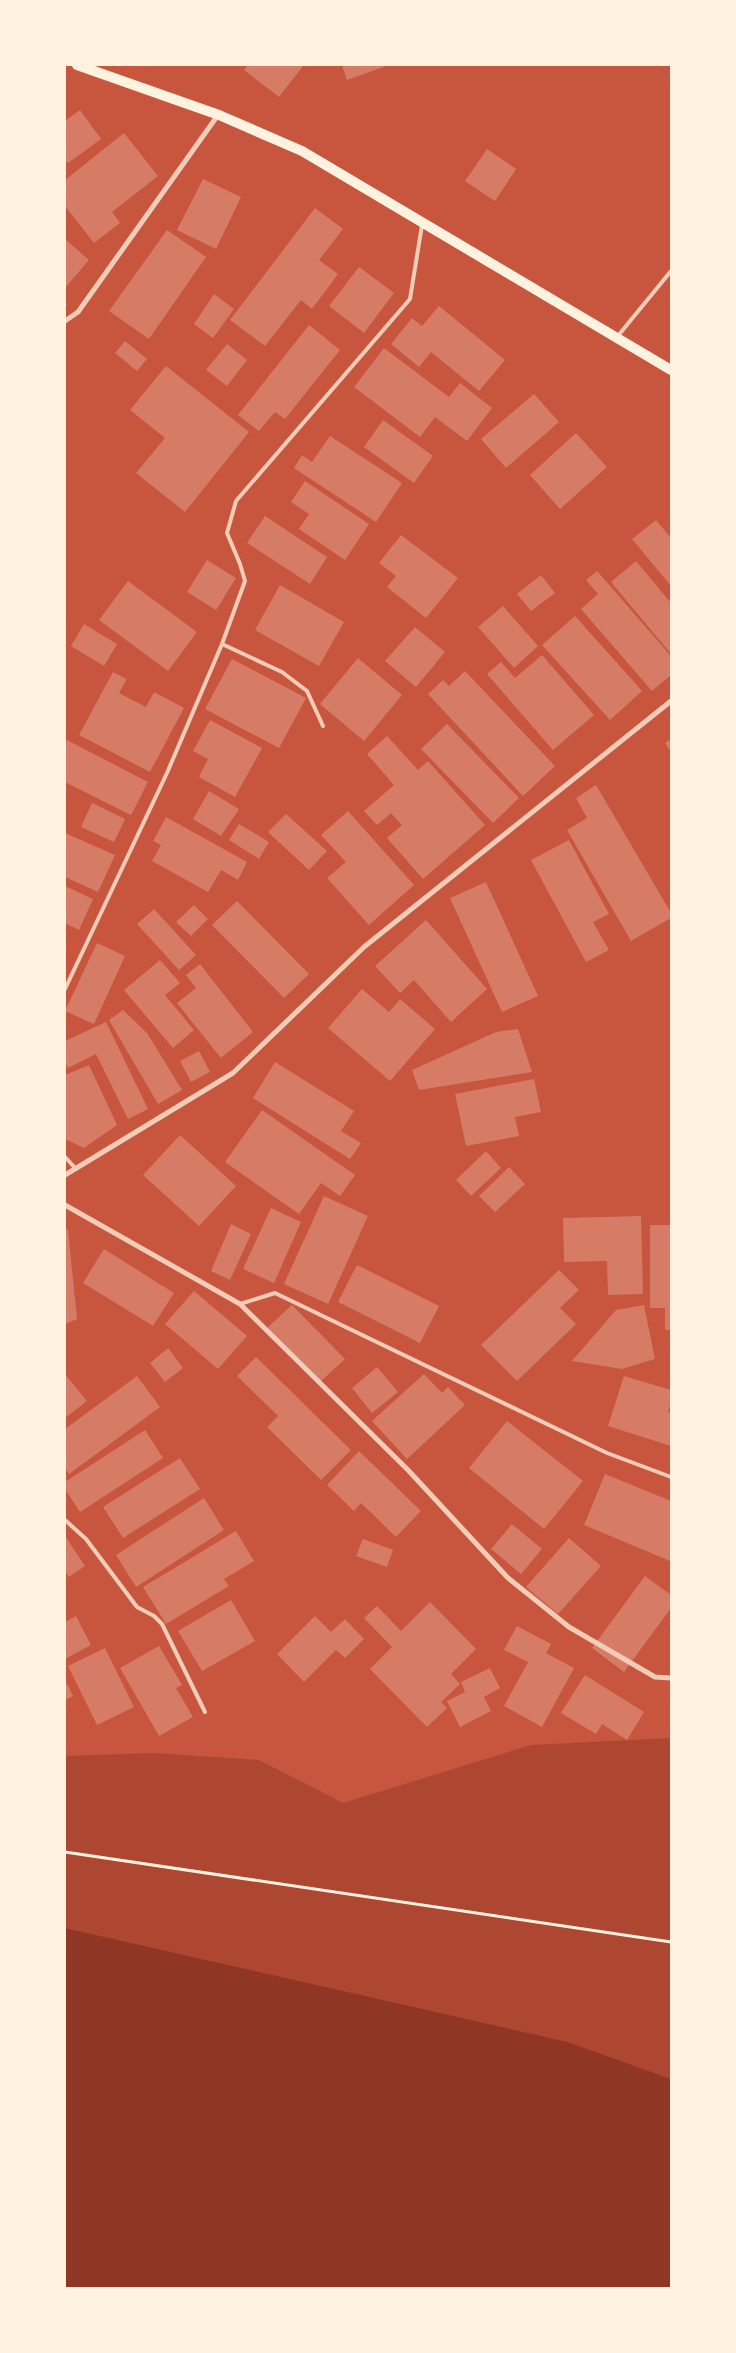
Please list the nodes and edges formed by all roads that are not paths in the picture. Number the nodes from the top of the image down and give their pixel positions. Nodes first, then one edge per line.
1 (77, 65) edge
2 (219, 115) junction
3 (423, 223) junction
4 (671, 271) edge
5 (65, 321) edge
6 (616, 338) junction
7 (671, 370) edge
8 (222, 644) junction
9 (671, 701) edge
10 (323, 726) dead end
11 (65, 989) edge
12 (65, 1157) edge
13 (76, 1169) junction
14 (65, 1175) edge
15 (65, 1205) edge
16 (240, 1304) junction
17 (671, 1477) edge
18 (65, 1520) edge
19 (671, 1678) edge
20 (205, 1712) dead end

1 - 2 main road
2 - 3 main road
2 - 5 street
3 - 6 main road
3 - 8 lane
4 - 6 lane
6 - 7 main road
8 - 10 lane
8 - 11 lane
9 - 13 street
12 - 13 lane
13 - 14 street
15 - 16 street
16 - 17 lane
16 - 19 street
18 - 20 lane

